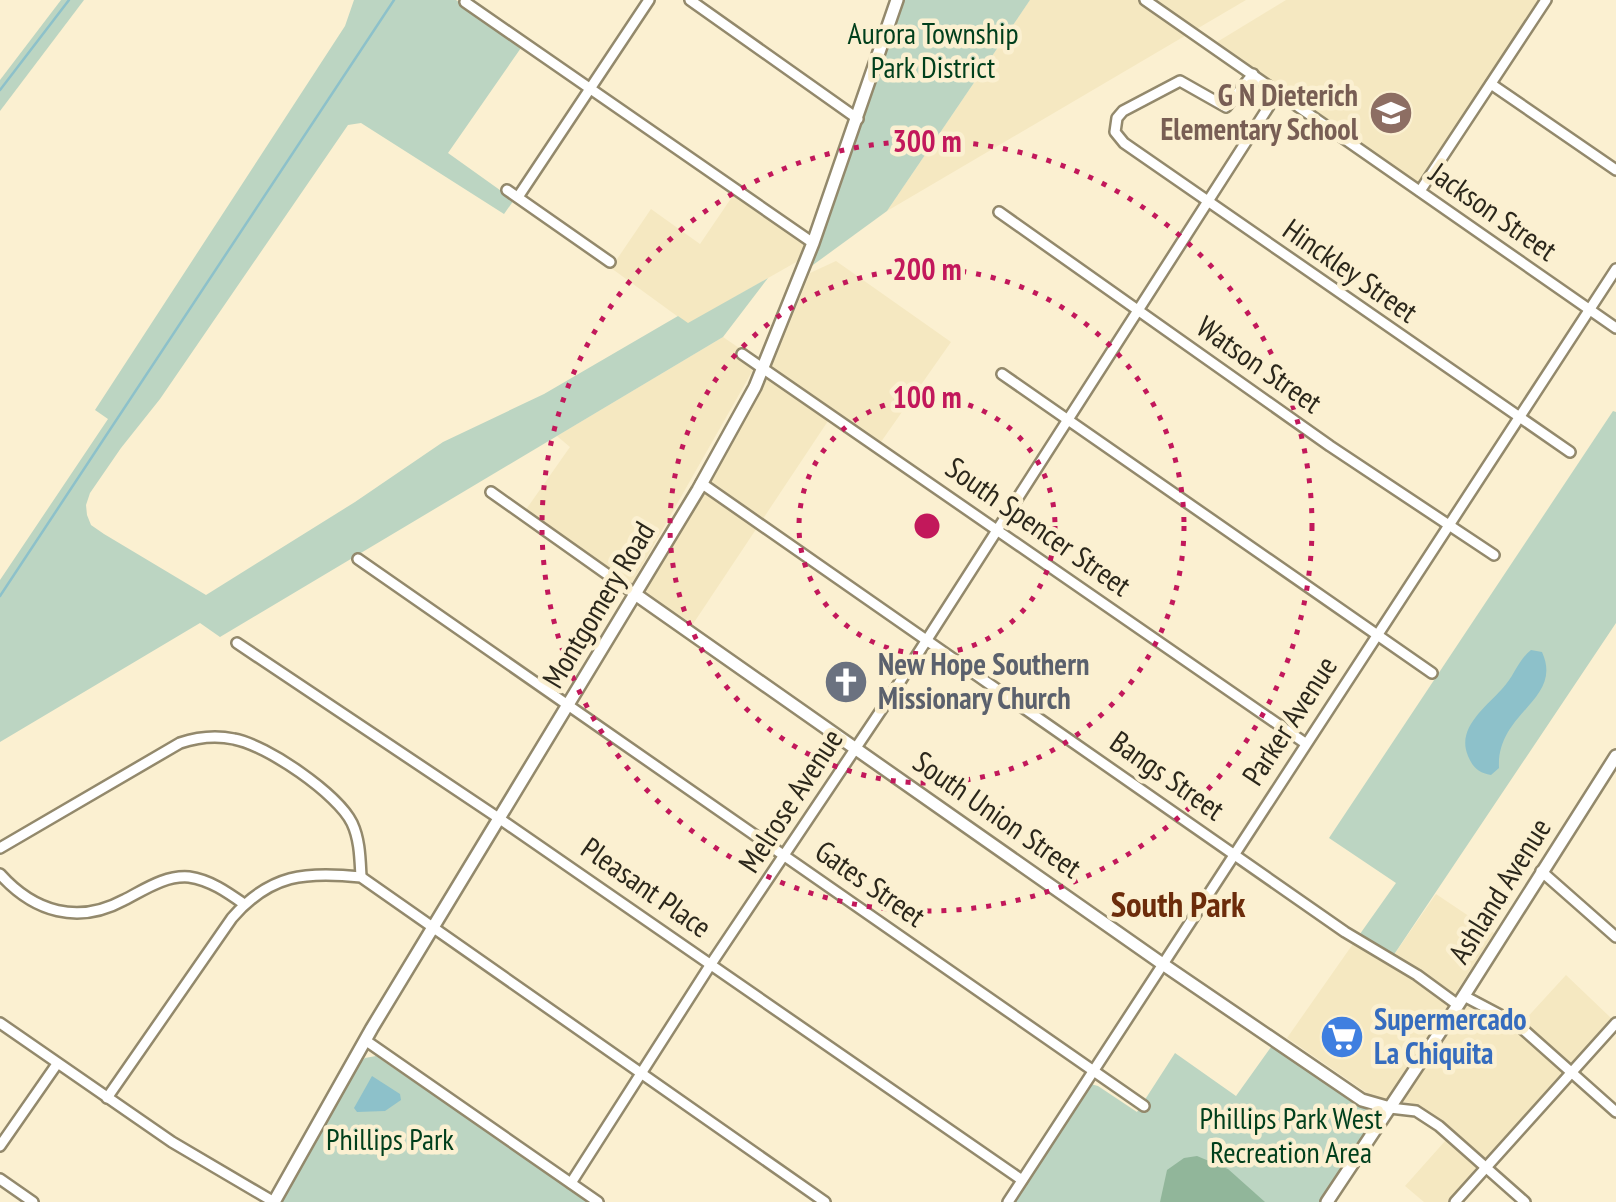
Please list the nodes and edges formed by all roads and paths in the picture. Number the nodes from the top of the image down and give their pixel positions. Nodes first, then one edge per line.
1 (648, 0) edge
2 (690, 0) edge
3 (897, 0) edge
4 (1145, 0) edge
5 (1546, 0) edge
6 (465, 2) dead end
7 (1253, 74) junction
8 (1491, 84) junction
9 (590, 88) junction
10 (1278, 92) junction
11 (858, 119) junction
12 (1616, 170) edge
13 (507, 190) dead end
14 (1420, 191) junction
15 (518, 197) junction
16 (1208, 203) junction
17 (999, 212) dead end
18 (813, 243) junction
19 (610, 262) dead end
20 (1616, 268) edge
21 (1589, 309) junction
22 (1138, 311) junction
23 (1616, 328) edge
24 (742, 354) dead end
25 (764, 369) junction
26 (1002, 374) dead end
27 (1518, 416) junction
28 (1069, 418) junction
29 (1570, 452) dead end
30 (701, 484) junction
31 (491, 492) dead end
32 (1448, 523) junction
33 (998, 529) junction
34 (1494, 555) dead end
35 (358, 559) dead end
36 (635, 594) junction
37 (1376, 634) junction
38 (927, 638) junction
39 (237, 643) dead end
40 (1432, 673) dead end
41 (568, 705) junction
42 (1305, 743) junction
43 (855, 747) junction
44 (1616, 756) edge
45 (500, 819) junction
46 (0, 848) edge
47 (785, 855) junction
48 (1235, 855) junction
49 (1541, 871) junction
50 (0, 874) edge
51 (361, 877) junction
52 (244, 904) junction
53 (433, 927) junction
54 (1616, 938) edge
55 (711, 964) junction
56 (1164, 966) junction
57 (1461, 1000) junction
58 (1616, 1023) edge
59 (0, 1024) edge
60 (366, 1040) junction
61 (58, 1064) junction
62 (1093, 1071) junction
63 (642, 1072) junction
64 (1572, 1072) junction
65 (108, 1098) junction
66 (1144, 1106) dead end
67 (1390, 1108) junction
68 (1616, 1112) edge
69 (0, 1146) edge
70 (1486, 1168) junction
71 (0, 1179) edge
72 (1022, 1180) junction
73 (571, 1183) junction
74 (32, 1202) edge
75 (274, 1202) edge
76 (598, 1202) edge
77 (825, 1202) edge
78 (1008, 1202) edge
79 (1328, 1202) edge
80 (1455, 1202) edge
81 (1524, 1202) edge

1 - 9 street
2 - 11 street
3 - 11 street, Montgomery Road
4 - 7 street, Jackson Street
5 - 8 street
6 - 9 street
7 - 10 street, Jackson Street
7 - 16 street, Hinckley Street
8 - 12 street
8 - 14 street
9 - 15 street
9 - 18 street
10 - 14 street, Jackson Street
10 - 16 street, Melrose Avenue
11 - 18 street, Montgomery Road
13 - 15 street
14 - 21 street, Jackson Street
15 - 19 street
16 - 22 street, Melrose Avenue
16 - 27 street, Hinckley Street
17 - 22 street, Watson Street
18 - 25 street, Montgomery Road
20 - 21 street, Parker Avenue
21 - 23 street, Jackson Street
21 - 27 street, Parker Avenue
22 - 28 street, Melrose Avenue
22 - 32 street, Watson Street
24 - 25 street, South Spencer Street
25 - 30 street, Montgomery Road
25 - 33 street, South Spencer Street
26 - 28 street
27 - 29 street, Hinckley Street
27 - 32 street, Parker Avenue
28 - 33 street, Melrose Avenue
28 - 37 street
30 - 36 street, Montgomery Road
30 - 38 street, Bangs Street
31 - 36 street, South Union Street
32 - 34 street, Watson Street
32 - 37 street, Parker Avenue
33 - 38 street, Melrose Avenue
33 - 42 street, South Spencer Street
35 - 41 street, Gates Street
36 - 41 street, Montgomery Road
36 - 43 street, South Union Street
37 - 40 street
37 - 42 street, Parker Avenue
38 - 43 street, Melrose Avenue
38 - 48 street, Bangs Street
39 - 45 street, Pleasant Place
41 - 45 street, Montgomery Road
41 - 47 street, Gates Street
42 - 48 street, Parker Avenue
43 - 47 street, Melrose Avenue
43 - 56 street, South Union Street
44 - 49 street, Ashland Avenue
45 - 53 street, Montgomery Road
45 - 55 street, Pleasant Place
46 - 51 street
47 - 55 street, Melrose Avenue
47 - 62 street, Gates Street
48 - 56 street, Parker Avenue
48 - 57 street, Bangs Street
49 - 54 street
49 - 57 street, Ashland Avenue
50 - 52 street
51 - 52 street
51 - 53 street
52 - 65 street
53 - 60 street, Montgomery Road
53 - 63 street
55 - 63 street, Melrose Avenue
55 - 72 street, Pleasant Place
56 - 62 street, Parker Avenue
56 - 67 street, South Union Street
57 - 64 street, Bangs Street
57 - 67 street, Ashland Avenue
58 - 64 street
59 - 61 street
60 - 73 street
60 - 75 street, Montgomery Road
61 - 65 street
61 - 69 street
62 - 66 street, Gates Street
62 - 72 street, Parker Avenue
63 - 73 street, Melrose Avenue
63 - 77 street
64 - 68 street, Bangs Street
64 - 70 street
65 - 75 street
67 - 70 street, South Union Street
67 - 79 street, Ashland Avenue
70 - 80 street
70 - 81 street, South Union Street
71 - 74 street
72 - 78 street, Parker Avenue
73 - 76 street

